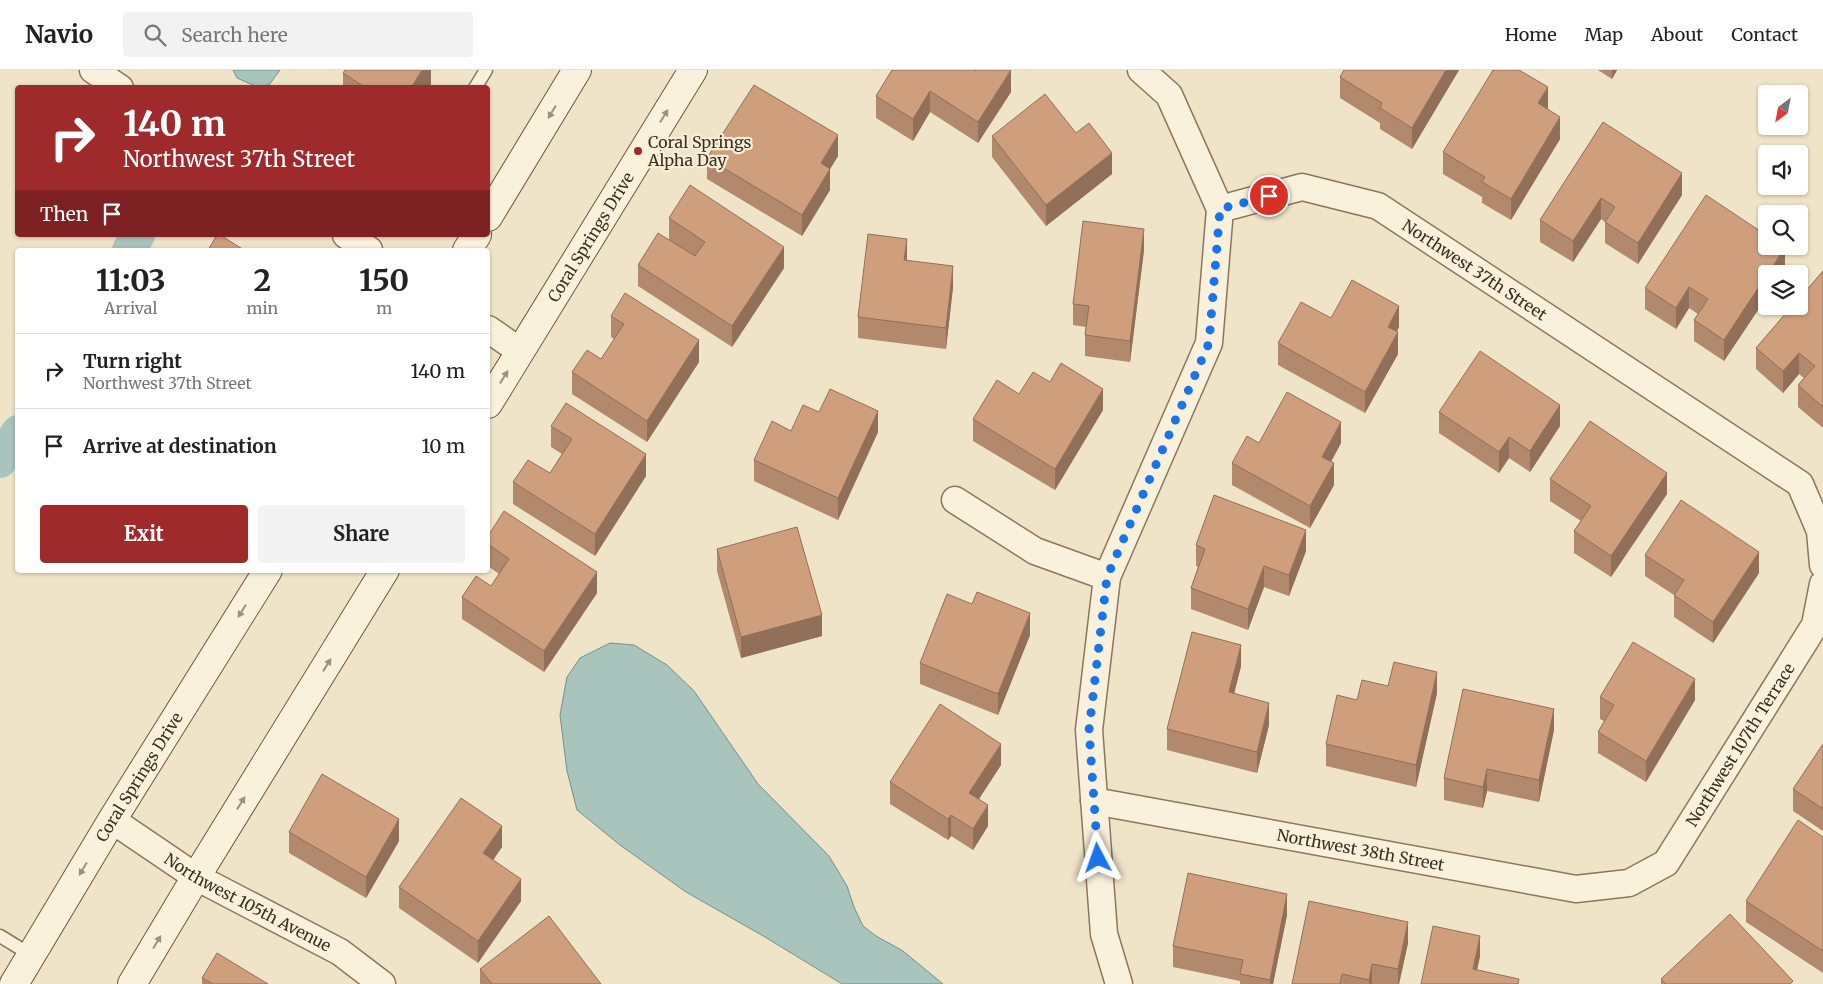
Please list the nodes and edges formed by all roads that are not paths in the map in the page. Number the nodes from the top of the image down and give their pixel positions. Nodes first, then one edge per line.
1 (93, 70) edge
2 (486, 70) edge
3 (577, 70) edge
4 (692, 70) edge
5 (1141, 70) edge
6 (116, 85) edge
7 (477, 85) edge
8 (1220, 209) junction
9 (490, 214) edge
10 (349, 237) edge
11 (475, 237) edge
12 (366, 248) edge
13 (468, 248) edge
14 (490, 330) edge
15 (520, 351) junction
16 (490, 401) edge
17 (955, 500) dead end
18 (1823, 566) edge
19 (266, 573) edge
20 (383, 573) edge
21 (1107, 577) junction
22 (1823, 584) edge
23 (1094, 801) junction
24 (112, 820) junction
25 (196, 877) junction
26 (1629, 883) joint
27 (0, 936) edge
28 (31, 955) junction
29 (14, 984) edge
30 (132, 984) edge
31 (382, 984) edge
32 (1119, 984) edge

1 - 6 street
2 - 7 lane
3 -> 9 main road
15 -> 4 main road, Coral Springs Drive
5 - 8 street
8 - 18 street, Northwest 37th Street
8 - 21 street
10 - 12 street
11 - 13 main road
14 - 15 street
16 -> 15 main road, Coral Springs Drive
17 - 21 street
19 -> 24 main road, Coral Springs Drive
25 -> 20 main road
21 - 23 street
22 - 26 street, Northwest 107th Terrace
23 - 26 street, Northwest 38th Street
23 - 32 street
24 - 25 street, Northwest 105th Avenue
24 -> 28 main road, Coral Springs Drive
30 -> 25 main road
25 - 31 street, Northwest 105th Avenue
27 - 28 lane
28 - 29 main road, Coral Springs Drive

